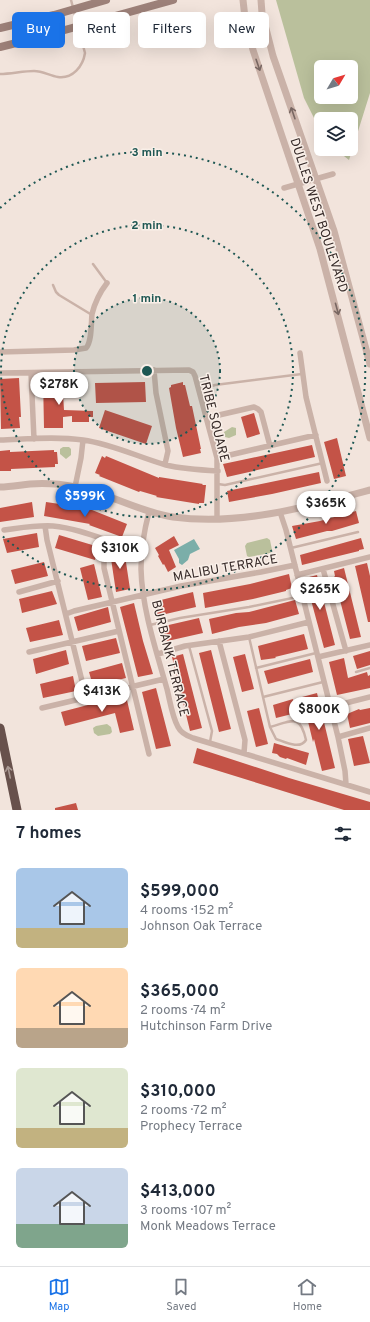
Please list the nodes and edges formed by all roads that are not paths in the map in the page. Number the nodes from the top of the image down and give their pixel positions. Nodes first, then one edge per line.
1 (71, 0) edge
2 (106, 0) edge
3 (174, 0) edge
4 (243, 0) edge
5 (261, 0) edge
6 (74, 9) junction
7 (75, 12) edge
8 (130, 12) edge
9 (0, 28) edge
10 (73, 28) edge
11 (0, 47) edge
12 (84, 48) edge
13 (0, 74) edge
14 (333, 174) dead end
15 (316, 179) junction
16 (299, 184) junction
17 (284, 188) dead end
18 (93, 264) dead end
19 (108, 283) joint
20 (52, 285) dead end
21 (92, 316) junction
22 (0, 352) edge
23 (300, 353) dead end
24 (370, 364) edge
25 (154, 370) junction
26 (0, 373) edge
27 (31, 373) junction
28 (302, 374) junction
29 (199, 390) junction
30 (206, 418) junction
31 (316, 435) junction
32 (370, 438) edge
33 (34, 439) junction
34 (0, 440) edge
35 (83, 440) junction
36 (270, 446) junction
37 (216, 458) junction
38 (323, 463) junction
39 (165, 464) junction
40 (218, 471) junction
41 (327, 481) dead end
42 (218, 484) junction
43 (4, 487) edge
44 (76, 487) junction
45 (0, 490) edge
46 (370, 490) edge
47 (149, 512) junction
48 (280, 512) junction
49 (217, 519) junction
50 (45, 526) junction
51 (4, 530) dead end
52 (358, 532) dead end
53 (108, 541) junction
54 (118, 544) dead end
55 (291, 548) junction
56 (370, 557) edge
57 (295, 565) junction
58 (323, 569) junction
59 (297, 575) junction
60 (58, 581) junction
61 (19, 592) dead end
62 (144, 594) junction
63 (302, 596) junction
64 (113, 602) junction
65 (66, 614) junction
66 (309, 622) junction
67 (150, 625) junction
68 (119, 631) junction
69 (248, 637) junction
70 (219, 641) junction
71 (72, 642) junction
72 (189, 645) junction
73 (370, 645) edge
74 (346, 651) junction
75 (29, 652) dead end
76 (158, 654) junction
77 (317, 655) junction
78 (256, 668) junction
79 (370, 668) edge
80 (356, 672) dead end
81 (164, 679) junction
82 (324, 682) junction
83 (132, 686) junction
84 (86, 697) junction
85 (263, 697) junction
86 (370, 697) edge
87 (330, 707) junction
88 (42, 708) dead end
89 (270, 727) junction
90 (0, 728) edge
91 (370, 728) edge
92 (338, 736) junction
93 (210, 742) junction
94 (244, 753) junction
95 (149, 754) dead end
96 (346, 784) junction
97 (370, 792) edge
98 (17, 810) edge

1 - 6 lane
2 - 6 main road
3 - 8 main road
4 -> 16 street, DULLES WEST BOULEVARD
15 -> 5 street, DULLES WEST BOULEVARD
6 - 7 lane
6 - 9 main road
10 - 11 main road
12 - 13 lane
14 - 15 street
15 - 16 street
15 - 24 street, DULLES WEST BOULEVARD
16 - 17 street
16 -> 32 street, DULLES WEST BOULEVARD
18 - 19 lane
19 - 21 street
20 - 21 lane
21 - 22 street
23 - 28 street
25 - 27 street, TRIBE SQUARE
25 - 29 street, TRIBE SQUARE
25 - 39 street
26 - 27 street, TRIBE SQUARE
27 - 33 street
28 - 29 lane
28 - 31 street
29 - 30 street, TRIBE SQUARE
30 - 36 street
30 - 37 street, TRIBE SQUARE
31 - 36 street
31 - 38 street
33 - 34 street, TRIBE SQUARE
33 - 35 street, TRIBE SQUARE
35 - 39 street, TRIBE SQUARE
35 - 44 street
36 - 37 street
37 - 40 street, TRIBE SQUARE
38 - 41 street
38 - 42 lane
39 - 40 street, TRIBE SQUARE
40 - 42 street, TRIBE SQUARE
42 - 49 street, TRIBE SQUARE
43 - 44 street
43 - 45 street
44 - 47 street
46 - 48 street
47 - 49 street
47 - 62 street, BURBANK TERRACE
48 - 49 street
48 - 55 street
50 - 51 street
50 - 53 street
50 - 60 street
52 - 55 lane
53 - 54 street
53 - 64 street
55 - 57 street
56 - 58 street
57 - 59 street
57 - 62 street, MALIBU TERRACE
58 - 59 street
58 - 74 street
59 - 63 street
60 - 61 street
60 - 65 street
62 - 64 street, MALIBU TERRACE
62 - 67 street, BURBANK TERRACE
63 - 66 street
63 - 67 lane
64 - 65 street, MALIBU TERRACE
64 - 68 street
65 - 71 street
66 - 69 street
66 - 77 street
67 - 76 street, BURBANK TERRACE
68 - 71 street
68 - 83 street
69 - 70 street
69 - 78 lane
70 - 72 street
70 - 94 street
71 - 75 street
71 - 84 street
72 - 76 street
72 - 93 lane
73 - 74 street
74 - 77 street
76 - 81 street, BURBANK TERRACE
77 - 78 lane
77 - 82 street
78 - 85 lane
79 - 80 lane
81 - 83 street
81 - 93 street, BURBANK TERRACE
82 - 85 lane
82 - 87 street
83 - 84 street
83 - 95 street
84 - 88 street
85 - 89 lane
86 - 87 street
87 - 92 street
89 - 89 lane
98 -> 90 highway
91 - 92 street
92 - 96 street
93 - 94 street, BURBANK TERRACE
94 - 96 street, BURBANK TERRACE
96 - 97 street, BURBANK TERRACE

